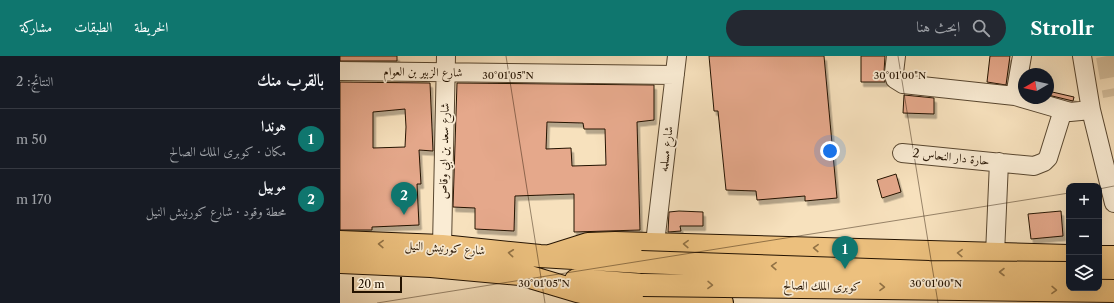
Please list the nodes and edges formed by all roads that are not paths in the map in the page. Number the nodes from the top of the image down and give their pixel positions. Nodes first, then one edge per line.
1 (677, 56) edge
2 (896, 56) edge
3 (1022, 56) edge
4 (1082, 56) edge
5 (446, 64) edge
6 (340, 71) edge
7 (675, 75) junction
8 (1015, 96) junction
9 (1063, 110) junction
10 (1091, 110) junction
11 (902, 153) dead end
12 (999, 162) junction
13 (1114, 203) edge
14 (340, 242) edge
15 (655, 243) junction
16 (442, 246) junction
17 (995, 254) junction
18 (1027, 255) junction
19 (550, 256) junction
20 (1066, 256) edge
21 (1102, 257) edge
22 (1114, 257) edge
23 (340, 262) edge
24 (1066, 273) edge
25 (1102, 273) edge
26 (1114, 273) edge
27 (531, 276) junction
28 (1114, 291) edge
29 (722, 303) edge
30 (1029, 303) edge

1 - 7 street, شارع مسلمه
2 - 8 street
3 - 8 street
4 - 10 street
5 - 6 street, شارع الزبير بن العوام
5 - 7 street, شارع الزبير بن العوام
5 - 16 street, شارع سعد بن ابي وقاص
7 - 15 street, شارع مسلمه
8 - 9 street
9 - 10 street
9 - 12 street, حارة دار النحاس 2
10 - 13 street
11 - 12 street, حارة دار النحاس 2
12 - 17 street, حارة دار النحاس 2
16 -> 14 highway, شارع كورنيش النيل
17 -> 15 highway
15 - 19 highway
19 -> 16 highway, شارع كورنيش النيل
17 - 18 highway
18 - 20 highway
18 - 30 highway
24 -> 19 highway, كوبرى الملك الصالح, bridge
21 - 22 highway
23 - 27 highway, شارع كورنيش النيل
25 - 26 highway
27 -> 28 highway, كوبرى الملك الصالح, bridge
27 - 29 highway

